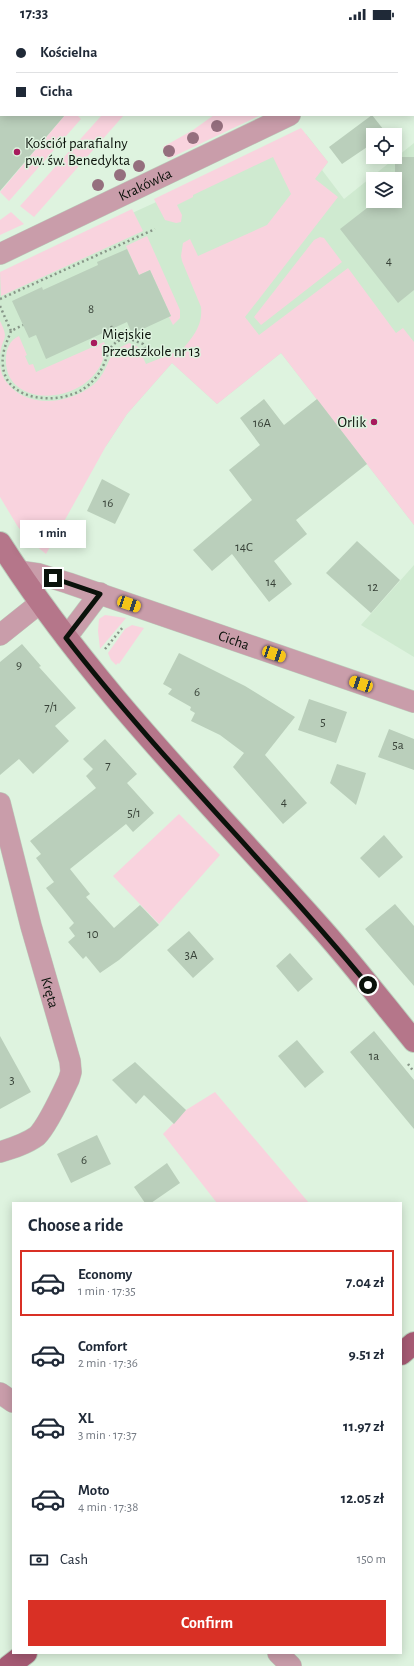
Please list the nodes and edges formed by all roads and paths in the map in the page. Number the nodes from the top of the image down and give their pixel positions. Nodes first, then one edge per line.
1 (288, 116) edge
2 (155, 229) dead end
3 (0, 254) edge
4 (0, 299) edge
5 (0, 306) edge
6 (23, 325) dead end
7 (112, 326) dead end
8 (11, 331) junction
9 (118, 341) junction
10 (148, 354) dead end
11 (0, 543) edge
12 (18, 571) junction
13 (100, 594) junction
14 (40, 604) junction
15 (124, 625) dead end
16 (0, 634) edge
17 (66, 638) junction
18 (101, 654) dead end
19 (414, 702) edge
20 (0, 803) edge
21 (414, 1041) edge
22 (0, 1152) edge
23 (414, 1343) edge
24 (402, 1353) edge
25 (0, 1393) edge
26 (12, 1401) edge
27 (25, 1654) edge
28 (279, 1654) edge
29 (10, 1666) edge
30 (291, 1666) edge

1 - 3 street, Krakówka
2 - 4 path
5 - 8 path
6 - 8 path
7 - 9 path
8 - 9 path
9 - 10 path
11 - 12 main road
12 - 13 street, Cicha
12 - 14 main road
13 - 17 street
13 - 19 street, Cicha
14 - 16 street
14 - 17 main road
15 - 18 path
17 - 21 main road
20 - 22 street, Kręta
23 - 24 main road
25 - 26 street
27 - 29 main road
28 - 30 street

